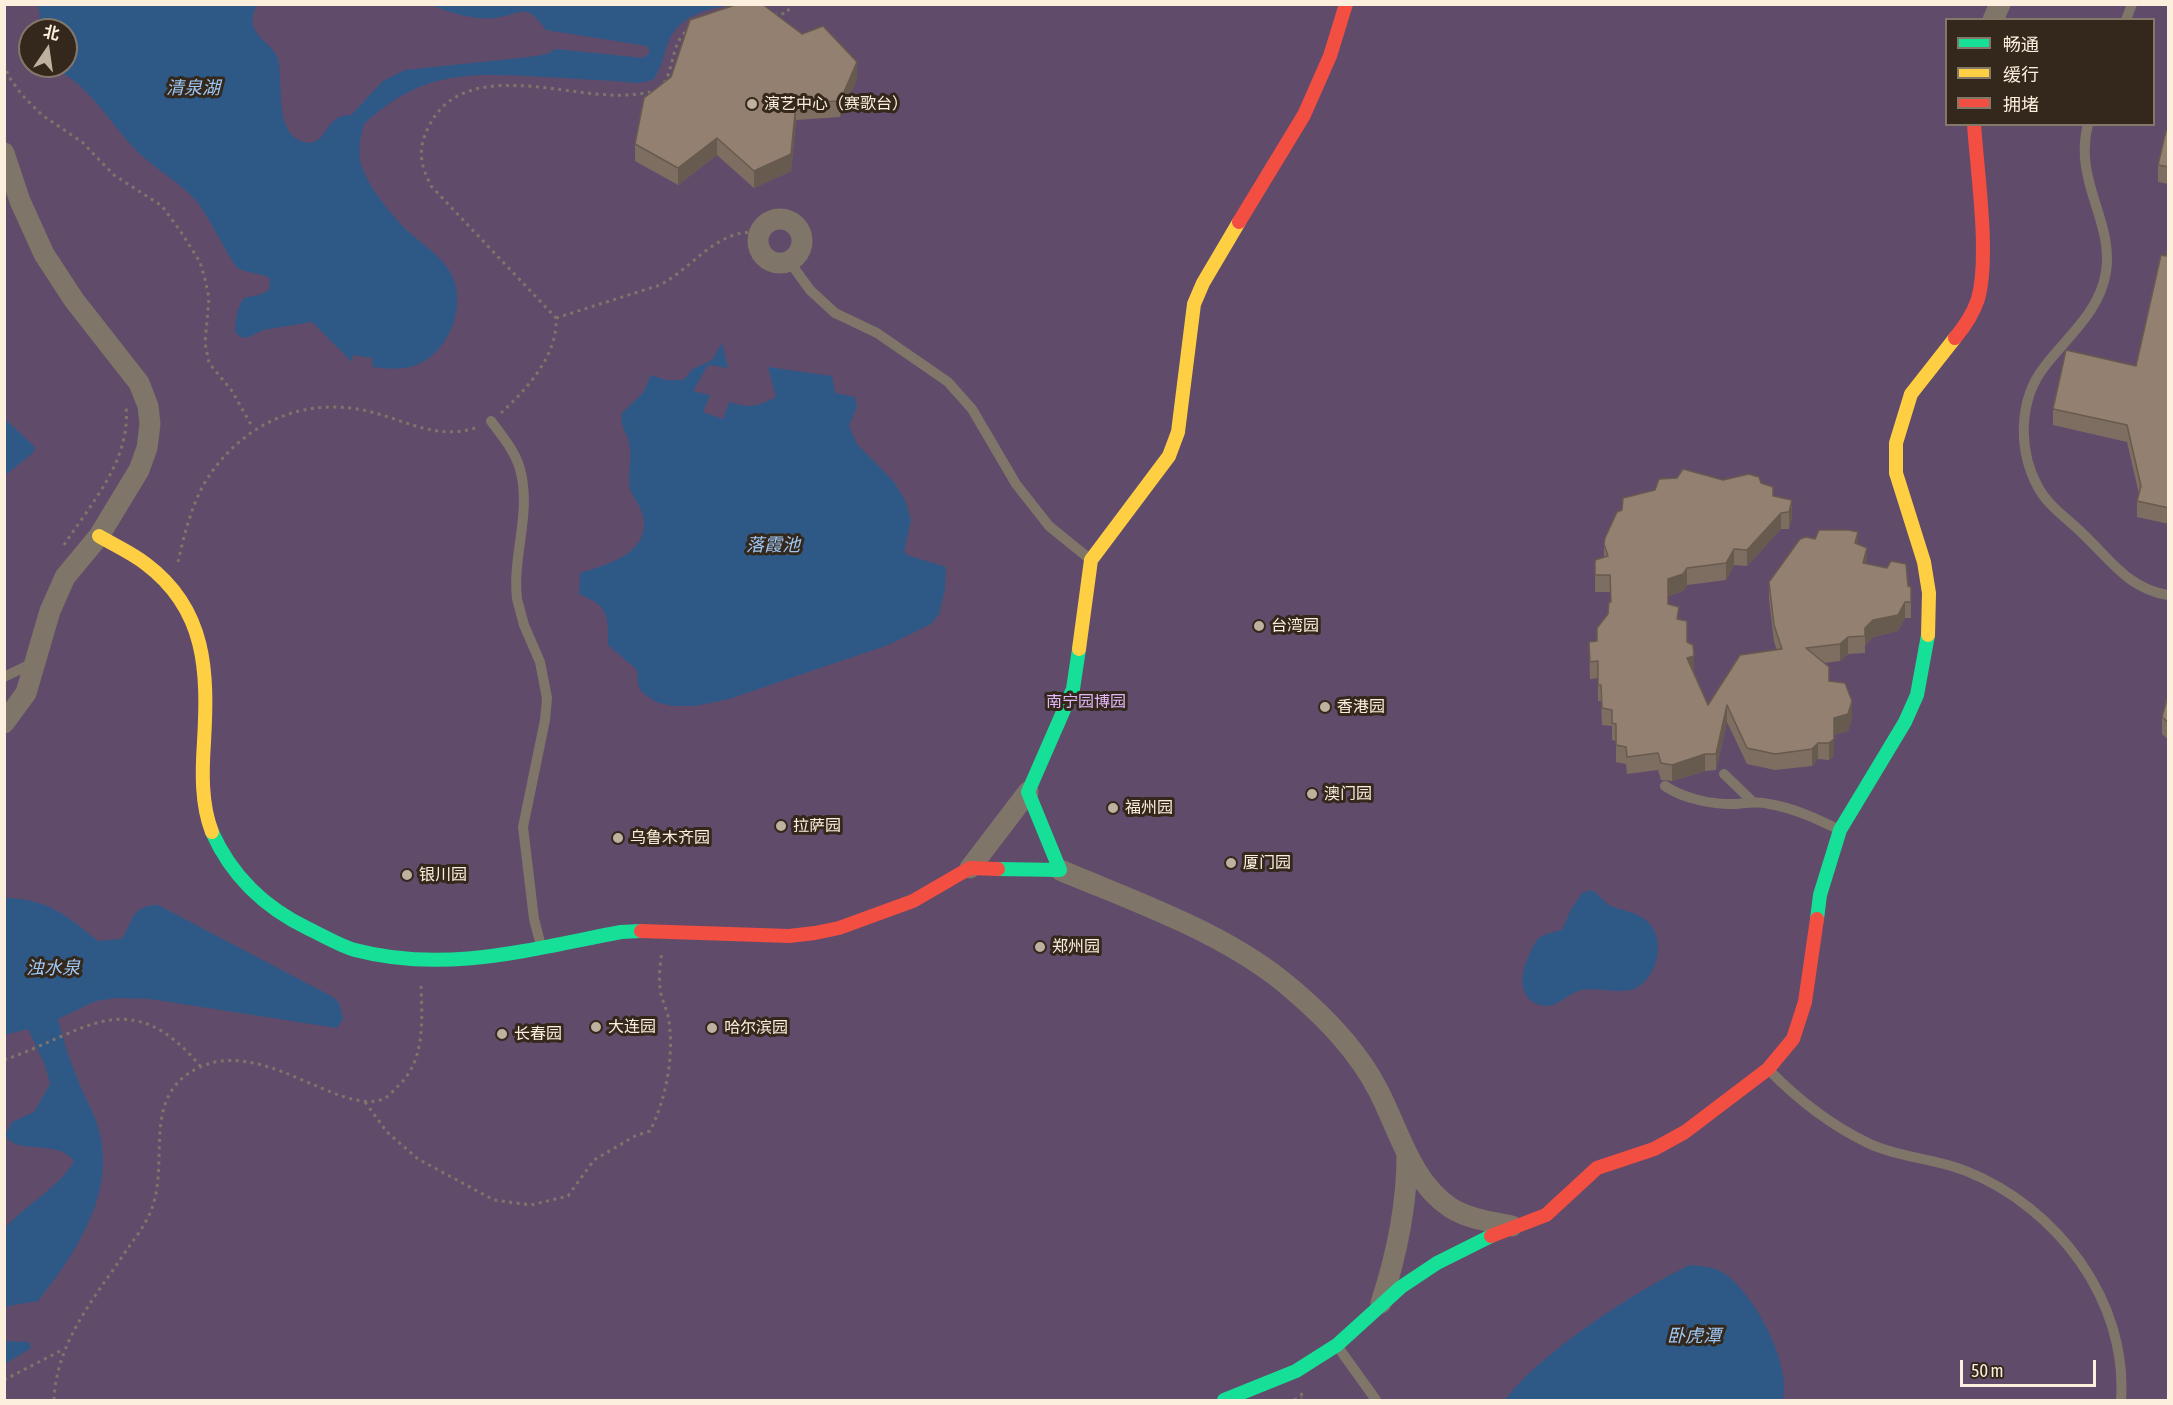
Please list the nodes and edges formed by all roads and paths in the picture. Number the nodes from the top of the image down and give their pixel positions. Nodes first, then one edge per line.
1 (791, 4) edge
2 (1346, 4) edge
3 (2000, 4) edge
4 (770, 14) edge
5 (1994, 18) edge
6 (692, 28) edge
7 (4, 64) edge
8 (1974, 126) edge
9 (2088, 126) edge
10 (4, 153) edge
11 (759, 232) junction
12 (789, 261) junction
13 (556, 318) junction
14 (125, 402) dead end
15 (491, 421) junction
16 (254, 429) junction
17 (99, 536) junction
18 (59, 552) dead end
19 (1091, 560) junction
20 (171, 587) junction
21 (2169, 595) edge
22 (36, 662) junction
23 (4, 677) edge
24 (4, 723) edge
25 (1724, 774) dead end
26 (1665, 786) dead end
27 (1028, 792) junction
28 (1752, 801) junction
29 (1840, 830) junction
30 (970, 868) junction
31 (1060, 870) junction
32 (664, 930) junction
33 (541, 947) junction
34 (420, 962) junction
35 (4, 1060) edge
36 (201, 1067) junction
37 (1768, 1069) junction
38 (365, 1102) junction
39 (1407, 1155) junction
40 (1512, 1226) junction
41 (1381, 1303) junction
42 (1337, 1345) junction
43 (63, 1349) junction
44 (4, 1380) edge
45 (1302, 1397) dead end
46 (54, 1401) edge
47 (1224, 1401) edge
48 (1294, 1401) edge
49 (1376, 1401) edge
50 (2121, 1401) edge

1 - 4 path
2 - 19 street
3 - 5 street
6 - 13 path
7 - 16 path
8 - 29 street
9 - 21 lane
10 - 17 street
11 - 12 street
11 - 12 street
11 - 13 path
12 - 19 lane
13 - 15 path
14 - 18 path
15 - 16 path
15 - 33 lane
16 - 20 path
17 - 20 street
17 - 22 street
19 - 27 street
20 - 34 street
22 - 23 lane
22 - 24 street
25 - 28 lane
26 - 28 lane
27 - 30 street
27 - 31 street
28 - 29 lane
29 - 37 street
30 - 31 street
30 - 32 street
31 - 39 street
32 - 33 street
32 - 38 path
33 - 34 street
34 - 38 path
35 - 36 path
36 - 38 path
36 - 43 path
37 - 40 street
37 - 50 lane
39 - 40 street
39 - 41 street
40 - 41 street
41 - 42 street
42 - 47 street
42 - 49 lane
43 - 44 path
43 - 46 path
45 - 48 path

